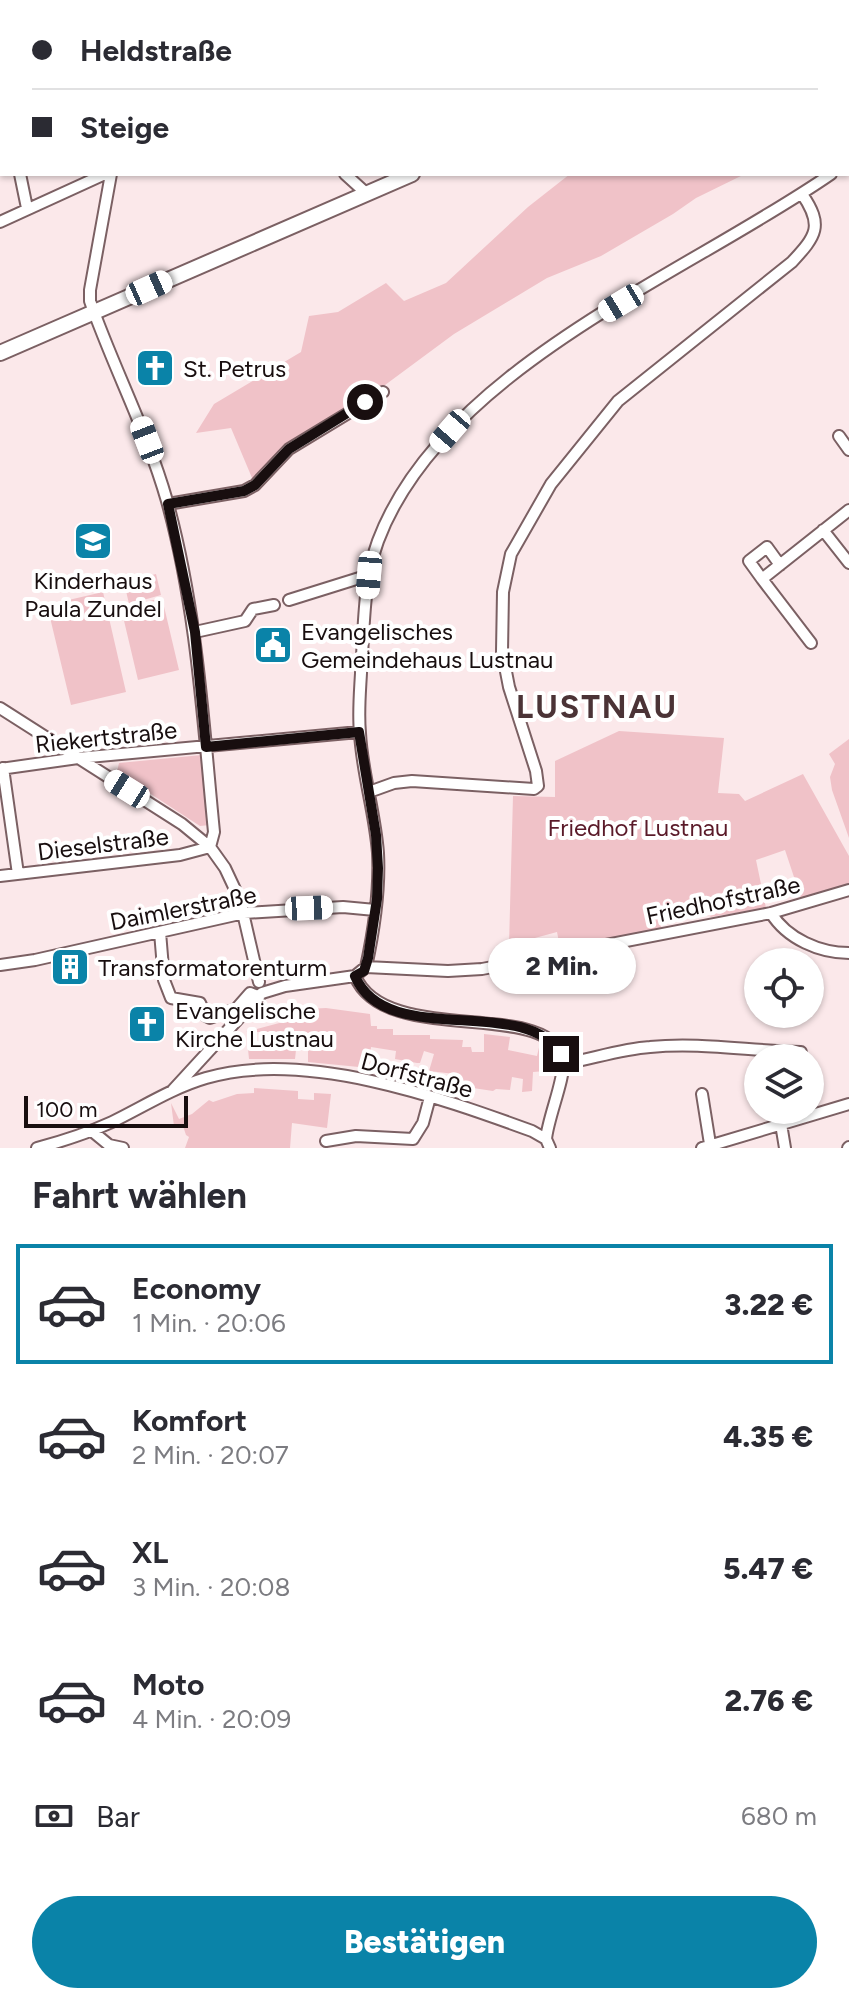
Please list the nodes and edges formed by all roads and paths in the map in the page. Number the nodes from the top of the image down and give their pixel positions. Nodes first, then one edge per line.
1 (20, 176) edge
2 (103, 176) edge
3 (108, 176) edge
4 (347, 176) edge
5 (408, 176) edge
6 (828, 176) edge
7 (367, 194) junction
8 (802, 194) junction
9 (27, 208) junction
10 (0, 222) edge
11 (94, 312) junction
12 (0, 353) edge
13 (383, 392) dead end
14 (839, 436) dead end
15 (849, 450) edge
16 (168, 504) junction
17 (849, 510) edge
18 (823, 530) junction
19 (849, 563) edge
20 (780, 565) junction
21 (369, 575) junction
22 (762, 579) junction
23 (289, 600) dead end
24 (274, 605) dead end
25 (195, 632) junction
26 (811, 643) dead end
27 (0, 708) edge
28 (359, 732) junction
29 (206, 747) junction
30 (78, 758) junction
31 (1, 769) edge
32 (369, 792) junction
33 (210, 847) junction
34 (18, 874) junction
35 (0, 876) edge
36 (849, 890) edge
37 (375, 910) junction
38 (244, 913) junction
39 (771, 913) junction
40 (160, 932) junction
41 (849, 953) edge
42 (0, 965) edge
43 (366, 967) junction
44 (355, 976) junction
45 (259, 982) dead end
46 (258, 996) junction
47 (744, 1049) edge
48 (563, 1064) junction
49 (173, 1090) junction
50 (702, 1094) dead end
51 (430, 1097) junction
52 (849, 1104) edge
53 (824, 1111) edge
54 (781, 1124) joint
55 (92, 1131) junction
56 (326, 1141) dead end
57 (548, 1144) edge
58 (706, 1146) edge
59 (37, 1148) edge
60 (123, 1148) edge
61 (785, 1148) edge

1 - 9 street
2 - 9 street
3 - 11 street
4 - 7 street
5 - 7 street
6 - 8 street
7 - 11 street
8 - 21 street
8 - 32 street
9 - 10 street
11 - 12 street
11 - 16 street
13 - 16 street
14 - 15 street
16 - 25 street
17 - 18 street
18 - 19 street
18 - 20 street
20 - 22 street
20 - 22 street
21 - 23 street
21 - 28 street
22 - 26 street
24 - 25 street
25 - 29 street
27 - 30 street
28 - 29 street, Riekertstraße
28 - 32 street
29 - 30 street, Riekertstraße
29 - 33 street
30 - 31 street, Riekertstraße
30 - 33 street
31 - 34 street
32 - 37 street
33 - 34 street, Dieselstraße
33 - 38 street
34 - 35 street, Dieselstraße
36 - 39 street, Friedhofstraße
37 - 38 street, Daimlerstraße
37 - 43 street
38 - 40 street, Daimlerstraße
38 - 45 street
39 - 41 street
39 - 43 street, Friedhofstraße
40 - 42 street, Daimlerstraße
40 - 46 street
43 - 44 street
44 - 46 street
44 - 48 street
46 - 49 street
47 - 48 street
48 - 57 street
49 - 51 street, Dorfstraße
49 - 55 street, Dorfstraße
50 - 58 street
51 - 56 street
51 - 57 street, Dorfstraße
52 - 53 street
54 - 58 street
54 - 61 street
55 - 59 street, Dorfstraße
55 - 60 street

